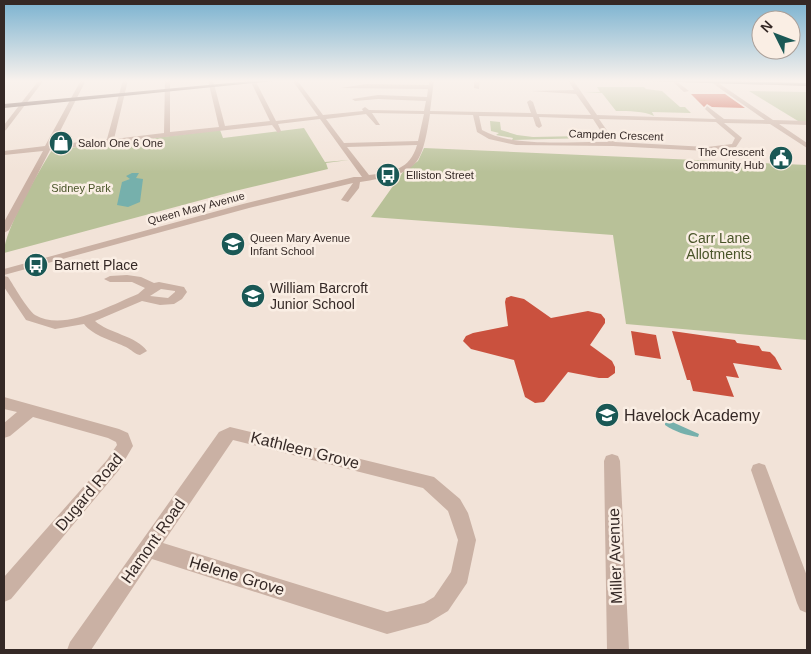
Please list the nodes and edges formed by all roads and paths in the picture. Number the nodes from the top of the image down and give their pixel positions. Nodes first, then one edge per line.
1 (19, 111) edge
2 (68, 111) edge
3 (118, 111) edge
4 (168, 111) edge
5 (218, 111) edge
6 (267, 111) edge
7 (317, 111) edge
8 (533, 111) edge
9 (590, 111) edge
10 (710, 111) edge
11 (755, 111) edge
12 (368, 112) junction
13 (426, 112) junction
14 (475, 112) junction
15 (535, 116) junction
16 (322, 117) junction
17 (595, 118) junction
18 (720, 121) junction
19 (273, 122) junction
20 (772, 122) junction
21 (807, 123) edge
22 (378, 124) dead end
23 (539, 126) dead end
24 (222, 128) junction
25 (4, 129) edge
26 (278, 131) dead end
27 (168, 134) junction
28 (110, 141) junction
29 (421, 142) junction
30 (556, 143) junction
31 (613, 144) junction
32 (343, 145) junction
33 (807, 146) edge
34 (674, 147) junction
35 (48, 148) junction
36 (560, 151) dead end
37 (4, 153) edge
38 (679, 155) dead end
39 (366, 177) junction
40 (354, 179) junction
41 (345, 200) dead end
42 (4, 228) edge
43 (4, 272) edge
44 (4, 279) edge
45 (110, 279) dead end
46 (152, 287) junction
47 (143, 296) junction
48 (87, 320) junction
49 (140, 351) dead end
50 (4, 403) edge
51 (29, 411) junction
52 (4, 432) edge
53 (230, 433) joint
54 (612, 462) dead end
55 (758, 470) dead end
56 (148, 548) junction
57 (4, 592) edge
58 (807, 603) edge
59 (326, 604) joint
60 (78, 650) edge
61 (618, 650) edge

1 - 25 street
2 - 35 street
3 - 28 street
4 - 27 street
5 - 24 street
6 - 19 street
7 - 16 street
8 - 15 street
9 - 17 street
10 - 18 street
11 - 20 street
12 - 13 street
12 - 16 street
12 - 22 street
13 - 14 street
13 - 29 street, Queen Mary Avenue
14 - 15 street
14 - 30 street, Campden Crescent
15 - 17 street
15 - 23 street
16 - 19 street
16 - 32 street
17 - 18 street
17 - 31 street
18 - 20 street
18 - 34 street, Campden Crescent
19 - 24 street
19 - 26 street
20 - 21 street
20 - 33 street
24 - 27 street
27 - 28 street
28 - 35 street
29 - 32 street
29 - 39 street, Queen Mary Avenue
30 - 31 street, Campden Crescent
30 - 36 street
31 - 34 street, Campden Crescent
32 - 39 street
34 - 38 street
35 - 37 street
35 - 42 street
39 - 40 street, Queen Mary Avenue
40 - 41 street
40 - 43 street, Queen Mary Avenue
44 - 48 street
45 - 46 street
46 - 47 street
46 - 47 street
47 - 48 street
48 - 49 street
50 - 51 street, Dugard Road
51 - 52 street
51 - 57 street, Dugard Road
53 - 56 street, Hamont Road
53 - 59 street, Kathleen Grove
54 - 61 street, Miller Avenue
55 - 58 street
56 - 59 street, Helene Grove
56 - 60 street, Hamont Road

